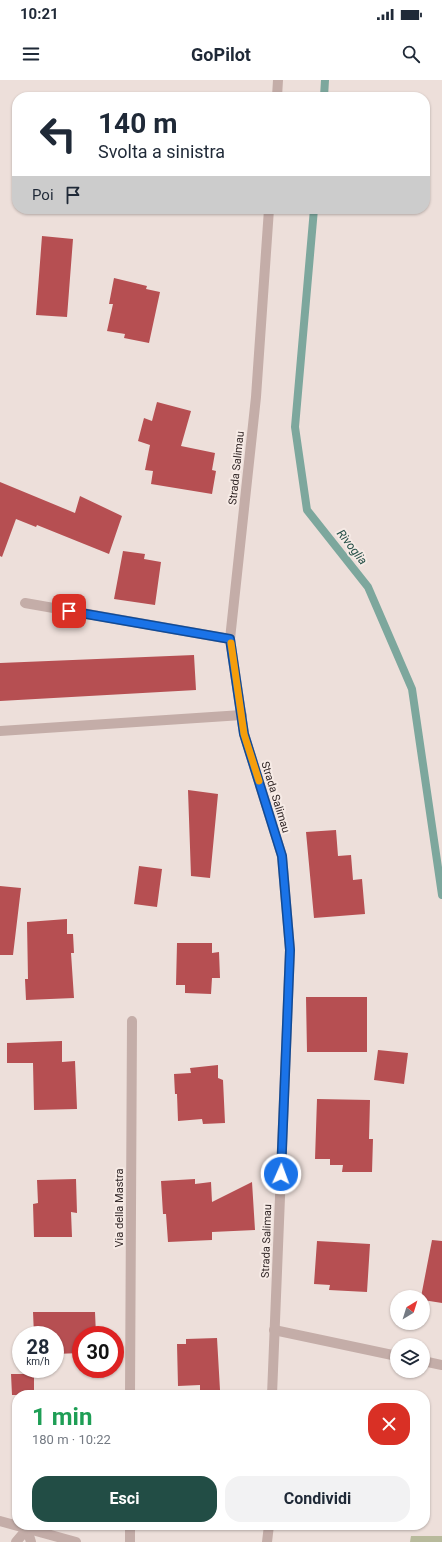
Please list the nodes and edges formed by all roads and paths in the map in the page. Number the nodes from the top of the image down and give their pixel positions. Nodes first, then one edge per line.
1 (278, 80) edge
2 (277, 92) edge
3 (269, 214) edge
4 (25, 603) dead end
5 (230, 639) junction
6 (242, 715) junction
7 (0, 730) edge
8 (132, 1021) dead end
9 (274, 1330) junction
10 (390, 1355) edge
11 (430, 1362) edge
12 (442, 1365) edge
13 (130, 1390) edge
14 (272, 1390) edge
15 (0, 1521) edge
16 (12, 1524) edge
17 (27, 1530) edge
18 (28, 1530) edge
19 (32, 1530) edge
20 (130, 1530) edge
21 (268, 1530) edge
22 (16, 1542) edge
23 (31, 1542) edge
24 (76, 1542) edge
25 (130, 1542) edge
26 (267, 1542) edge

1 - 2 street
3 - 5 street, Strada Salimau
4 - 5 street
5 - 6 street, Strada Salimau
6 - 7 street
6 - 9 street, Strada Salimau
8 - 13 street, Via della Mastra
9 - 10 street
9 - 14 street, Strada Salimau
11 - 12 street
15 - 16 street
17 - 22 street
18 - 23 street
19 - 24 street
20 - 25 street
21 - 26 street

